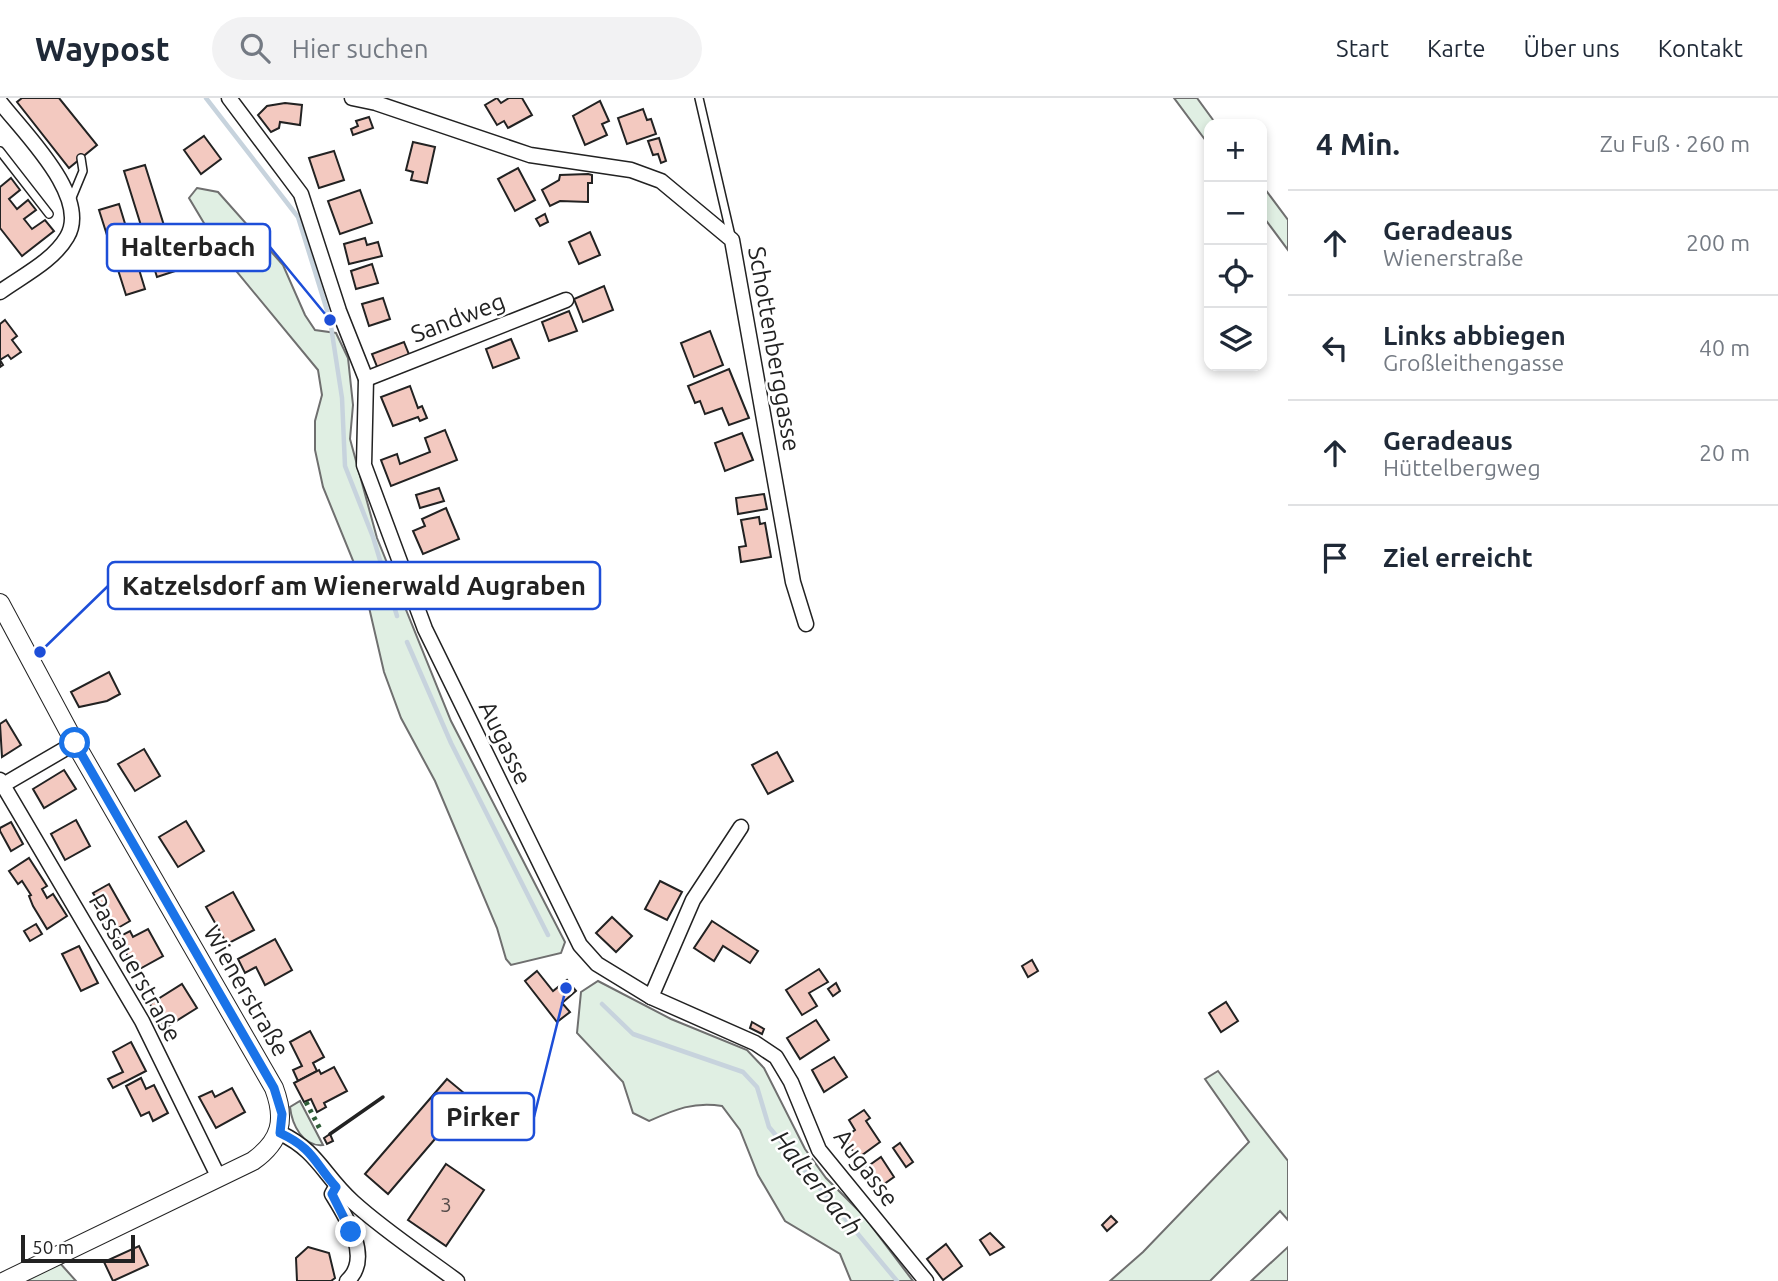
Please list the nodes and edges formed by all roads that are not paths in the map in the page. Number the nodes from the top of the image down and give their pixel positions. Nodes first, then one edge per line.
1 (229, 98) edge
2 (352, 98) edge
3 (699, 98) edge
4 (0, 102) edge
5 (0, 151) edge
6 (81, 158) dead end
7 (71, 200) junction
8 (49, 214) dead end
9 (732, 240) junction
10 (0, 292) edge
11 (566, 300) dead end
12 (366, 379) junction
13 (0, 603) edge
14 (806, 624) dead end
15 (75, 743) junction
16 (1, 783) edge
17 (741, 827) dead end
18 (651, 997) junction
19 (280, 1133) junction
20 (219, 1178) junction
21 (336, 1187) junction
22 (5, 1281) edge
23 (347, 1281) edge
24 (457, 1281) edge
25 (926, 1281) edge

1 - 12 street, Augasse
2 - 9 street, Schottenberggasse
3 - 9 lane
4 - 7 street
5 - 8 lane
6 - 7 lane
7 - 10 street
9 - 14 street, Schottenberggasse
11 - 12 street, Sandweg
12 - 18 street, Augasse
13 - 15 street, Wienerstraße
15 - 16 street, Passauerstraße
15 - 19 street, Wienerstraße
16 - 20 street, Passauerstraße
17 - 18 street
18 - 25 street, Augasse
19 - 20 street
19 - 21 street
20 - 22 street
21 - 23 street
21 - 24 street

